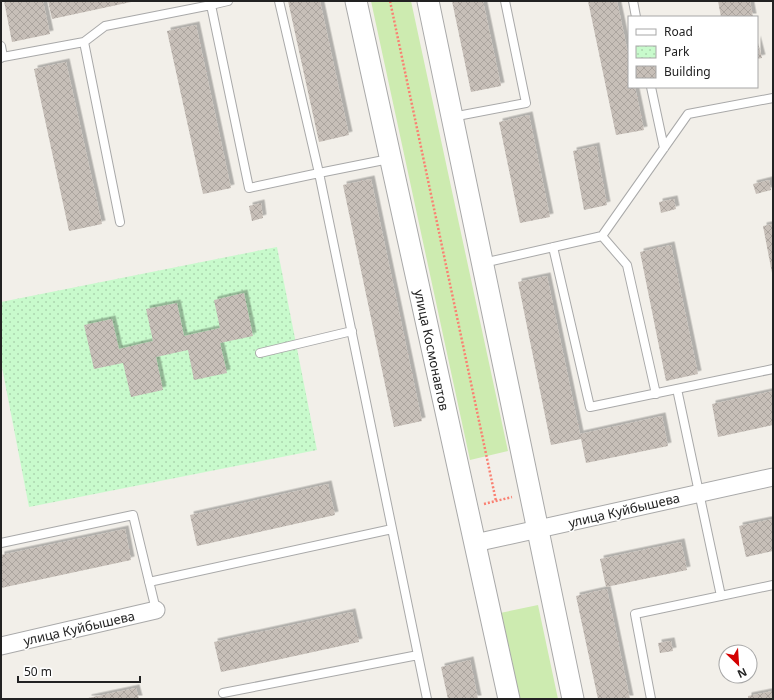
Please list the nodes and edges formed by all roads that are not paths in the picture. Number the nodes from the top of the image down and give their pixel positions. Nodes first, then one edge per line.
1 (228, 1) edge
2 (279, 1) edge
3 (356, 1) edge
4 (428, 1) edge
5 (505, 1) edge
6 (633, 1) edge
7 (211, 5) junction
8 (636, 16) edge
9 (84, 42) junction
10 (1, 46) edge
11 (2, 58) edge
12 (651, 88) edge
13 (773, 98) edge
14 (452, 117) junction
15 (664, 148) junction
16 (391, 158) junction
17 (319, 173) junction
18 (120, 222) dead end
19 (602, 236) junction
20 (553, 247) junction
21 (482, 264) junction
22 (352, 331) junction
23 (260, 353) dead end
24 (773, 369) edge
25 (677, 389) junction
26 (656, 394) junction
27 (773, 477) edge
28 (699, 494) junction
29 (538, 529) junction
30 (392, 530) junction
31 (1, 543) edge
32 (475, 543) junction
33 (149, 582) junction
34 (773, 585) edge
35 (721, 596) junction
36 (156, 610) joint
37 (1, 646) edge
38 (418, 655) junction
39 (223, 693) dead end
40 (427, 699) edge
41 (509, 699) edge
42 (573, 699) edge
43 (651, 699) edge

1 - 7 lane
2 - 17 lane
3 - 16 street, улица Космонавтов
4 - 14 street
5 - 14 lane
6 - 8 lane
7 - 9 lane
7 - 17 lane
9 - 11 lane
9 - 18 lane
10 - 11 lane
12 - 15 lane
13 - 15 lane
14 - 21 street
15 - 19 lane
16 - 17 lane
16 - 32 street, улица Космонавтов
17 - 22 lane
19 - 20 lane
19 - 26 lane
20 - 21 lane
20 - 26 lane
21 - 29 street
22 - 23 lane
22 - 30 lane
24 - 25 lane
25 - 26 lane
25 - 28 lane
27 - 28 street, улица Куйбышева
28 - 29 street, улица Куйбышева
28 - 35 lane
29 - 32 street, улица Куйбышева
29 - 42 street
30 - 33 lane
30 - 38 lane
31 - 33 lane
32 - 41 street, улица Космонавтов
33 - 36 lane
34 - 35 lane
35 - 43 lane
36 - 37 street, улица Куйбышева
38 - 39 lane
38 - 40 lane

